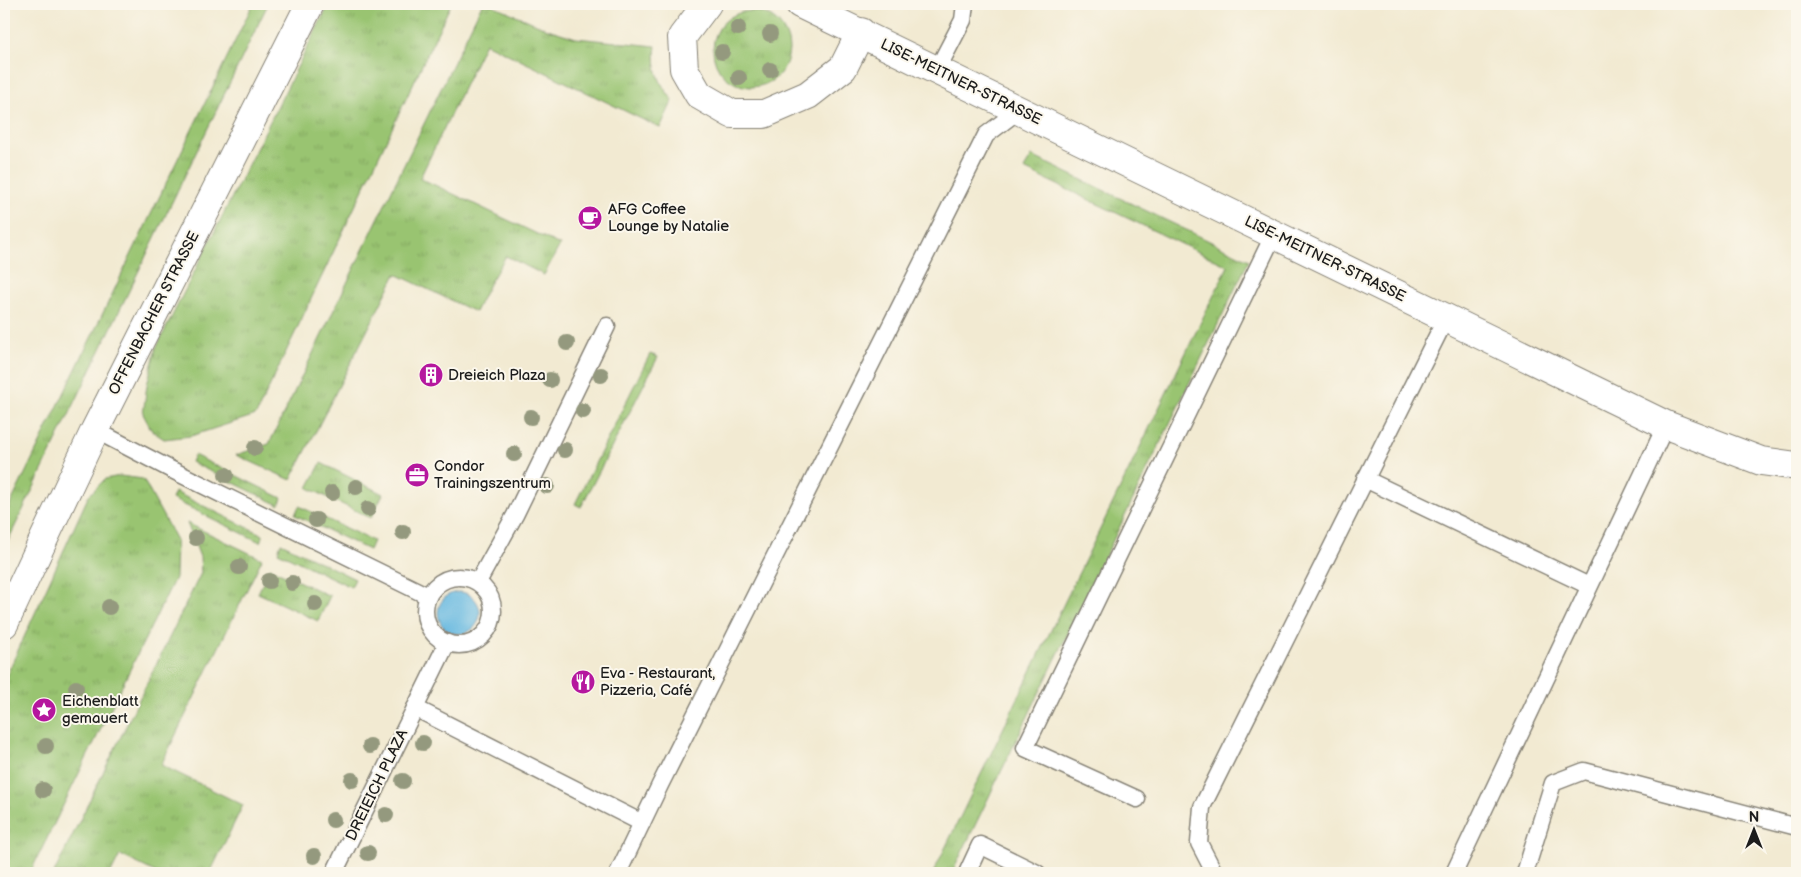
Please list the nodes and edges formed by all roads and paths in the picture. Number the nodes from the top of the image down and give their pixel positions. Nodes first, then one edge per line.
1 (310, 4) edge
2 (707, 4) edge
3 (800, 4) edge
4 (965, 4) edge
5 (861, 32) junction
6 (937, 70) junction
7 (1019, 110) junction
8 (1274, 234) junction
9 (1446, 318) junction
10 (607, 326) dead end
11 (1666, 425) junction
12 (95, 430) junction
13 (1797, 466) edge
14 (1365, 480) junction
15 (478, 582) junction
16 (1589, 586) junction
17 (428, 596) junction
18 (4, 624) edge
19 (447, 643) junction
20 (415, 708) junction
21 (1137, 798) dead end
22 (642, 822) junction
23 (1797, 827) edge
24 (334, 873) edge
25 (618, 873) edge
26 (967, 873) edge
27 (1038, 873) edge
28 (1217, 873) edge
29 (1454, 873) edge
30 (1525, 873) edge

1 - 12 street, OFFENBACHER STRASSE
2 - 5 street
3 - 5 street, LISE-MEITNER-STRASSE
4 - 6 lane
5 - 6 street, LISE-MEITNER-STRASSE
6 - 7 street, LISE-MEITNER-STRASSE
7 - 8 street, LISE-MEITNER-STRASSE
7 - 22 lane
8 - 9 street, LISE-MEITNER-STRASSE
8 - 21 lane
9 - 11 street, LISE-MEITNER-STRASSE
9 - 14 lane
10 - 15 lane
11 - 13 street, LISE-MEITNER-STRASSE
11 - 16 lane
12 - 17 lane
12 - 18 street, OFFENBACHER STRASSE
14 - 16 lane
14 - 28 lane
15 - 17 lane
15 - 19 lane
16 - 29 lane
17 - 19 lane
19 - 20 lane, DREIEICH PLAZA
20 - 22 lane
20 - 24 lane, DREIEICH PLAZA
22 - 25 lane
23 - 30 lane
26 - 27 lane

